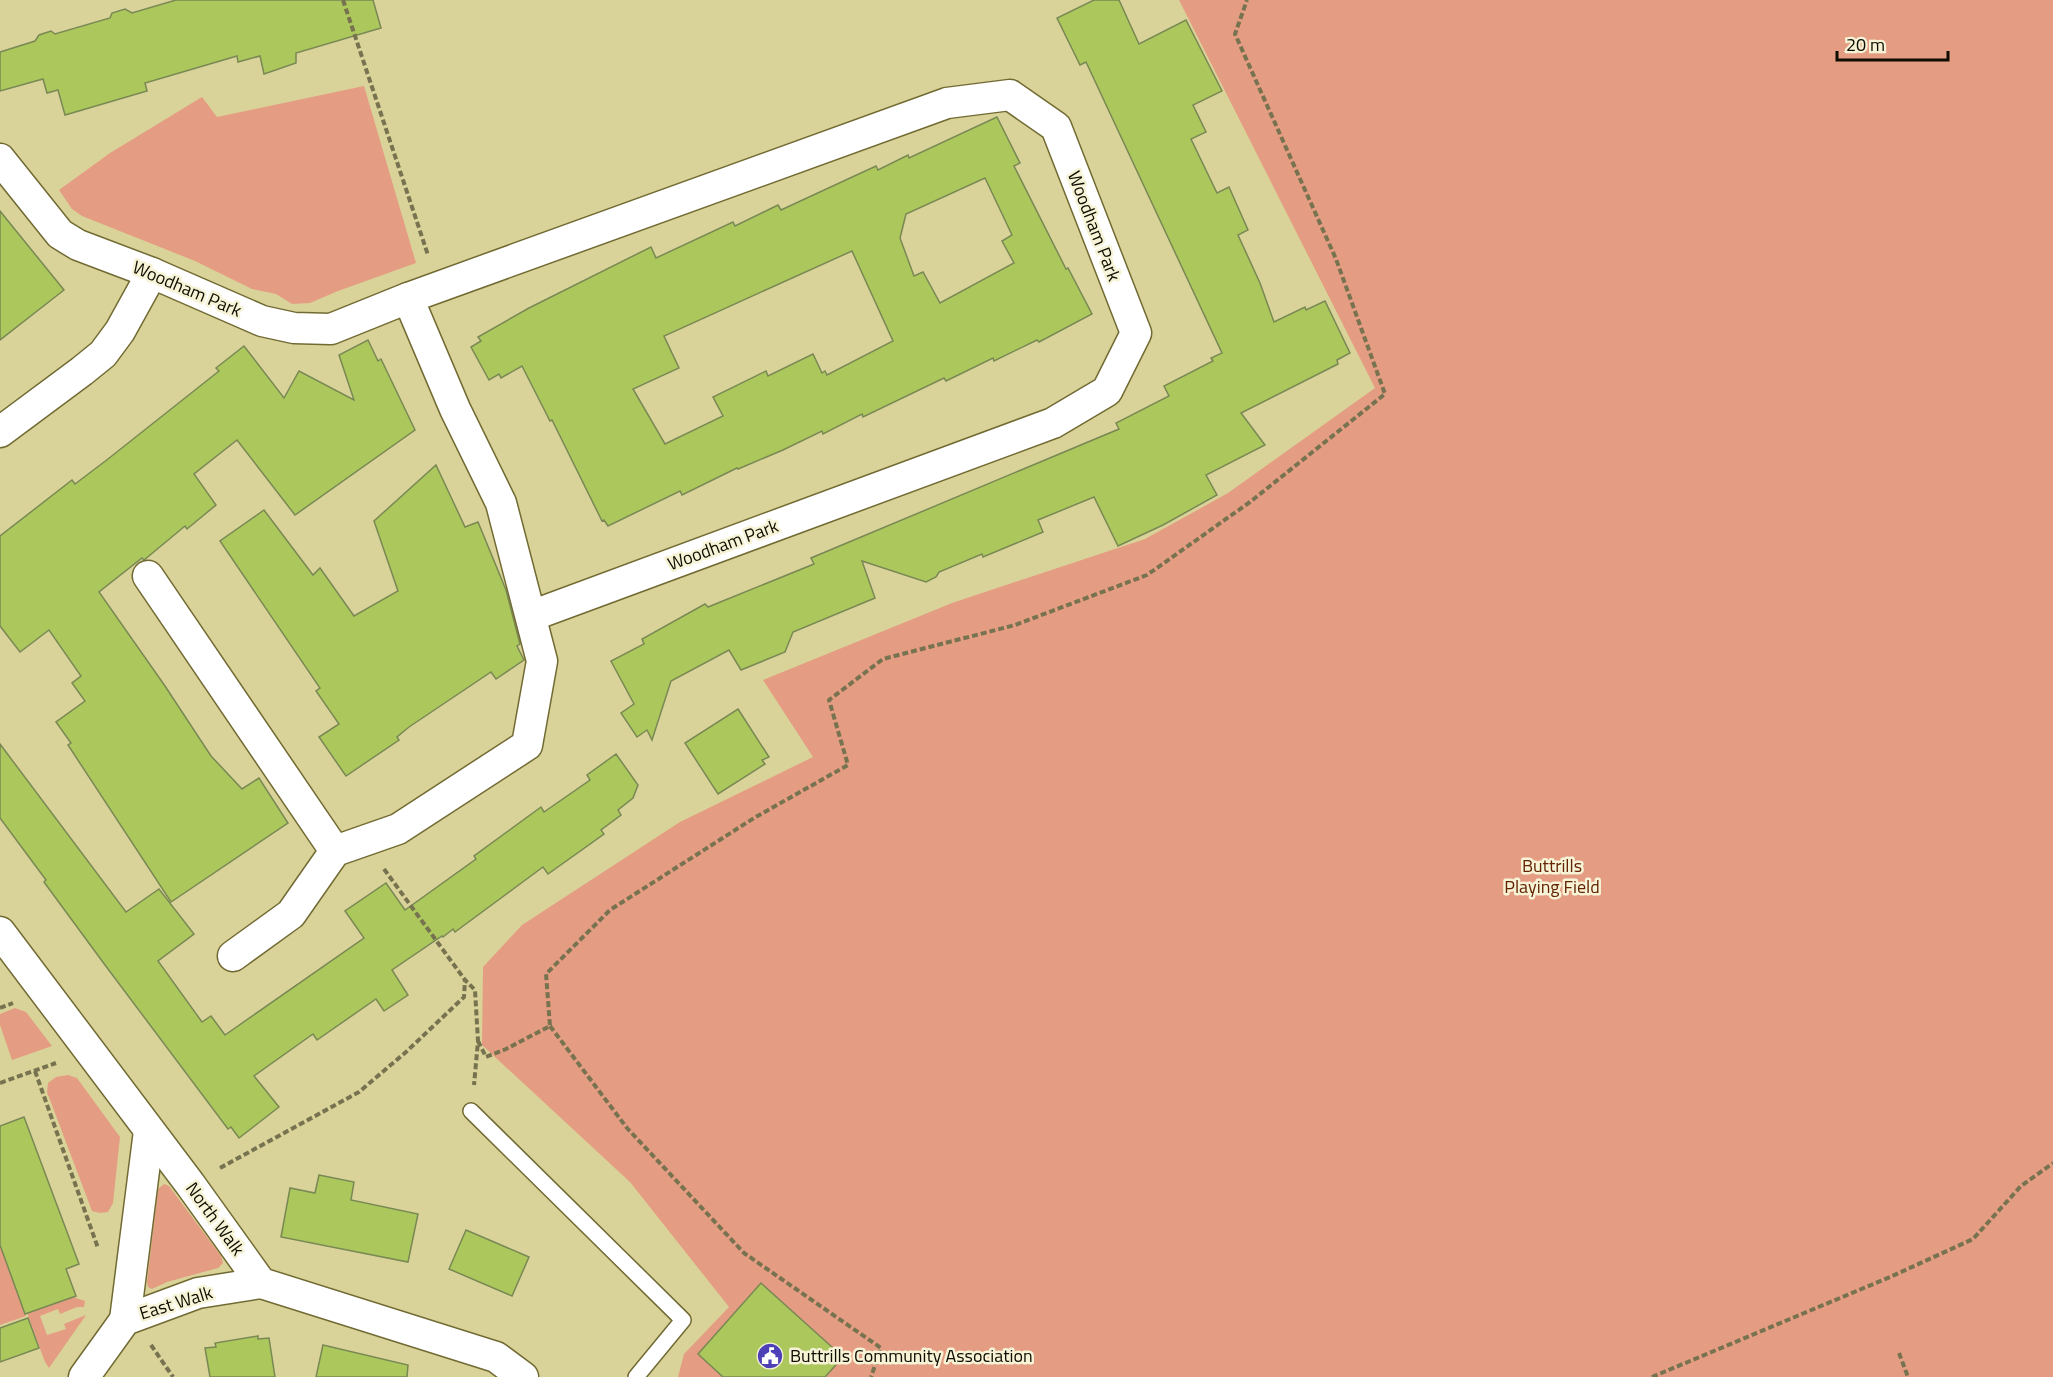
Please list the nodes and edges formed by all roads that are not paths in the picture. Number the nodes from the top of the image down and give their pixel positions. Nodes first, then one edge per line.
1 (0, 159) edge
2 (152, 273) junction
3 (408, 298) junction
4 (0, 432) edge
5 (148, 576) dead end
6 (531, 616) junction
7 (336, 851) junction
8 (0, 932) edge
9 (232, 956) dead end
10 (471, 1111) dead end
11 (149, 1131) junction
12 (261, 1283) junction
13 (125, 1320) junction
14 (84, 1377) edge
15 (523, 1377) edge
16 (636, 1377) edge

1 - 2 street, Woodham Park
2 - 3 street, Woodham Park
2 - 4 street
3 - 6 street
3 - 6 street, Woodham Park
5 - 7 street
6 - 7 street
7 - 9 street
8 - 11 street, North Walk
10 - 16 lane
11 - 12 street, North Walk
11 - 13 street
12 - 13 street, East Walk
12 - 15 street
13 - 14 street, East Walk

